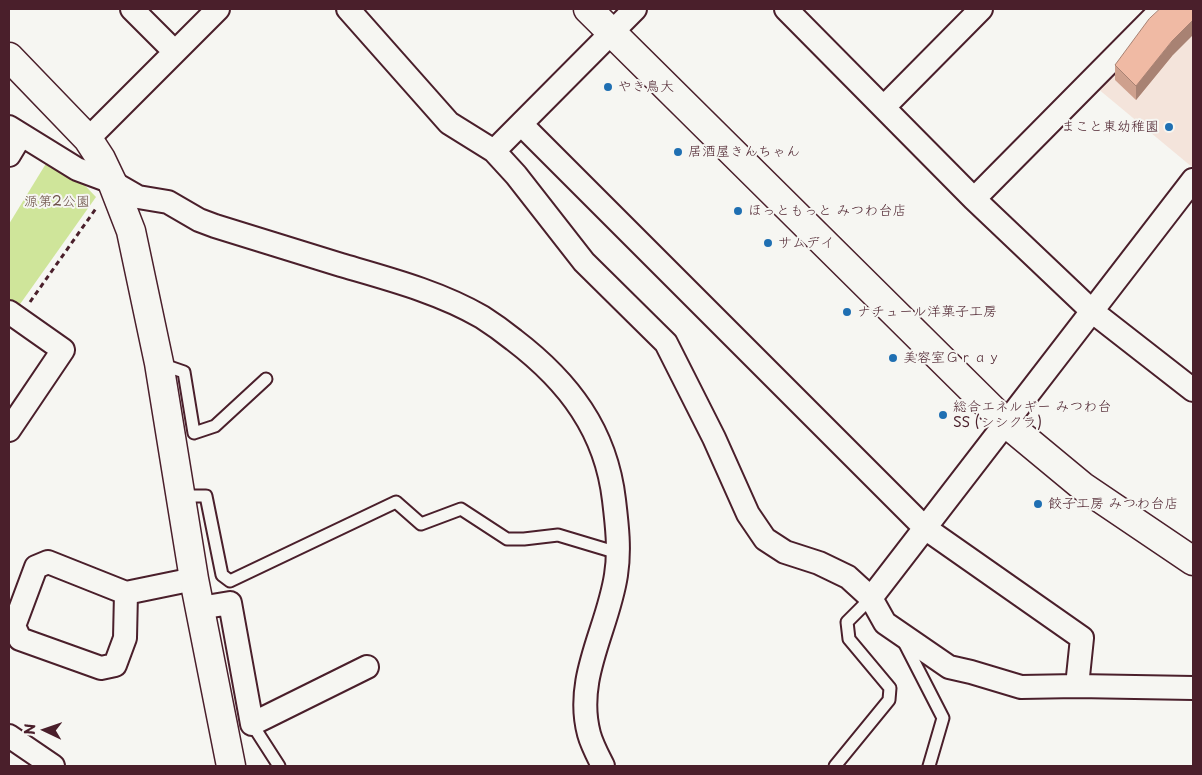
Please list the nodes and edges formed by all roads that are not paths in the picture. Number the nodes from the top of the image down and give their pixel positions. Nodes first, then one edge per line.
1 (132, 9) edge
2 (218, 9) edge
3 (348, 9) edge
4 (588, 9) edge
5 (635, 9) edge
6 (981, 9) edge
7 (1162, 9) edge
8 (797, 12) edge
9 (611, 32) junction
10 (175, 52) junction
11 (9, 57) edge
12 (884, 106) junction
13 (522, 124) junction
14 (15, 131) edge
15 (88, 139) junction
16 (494, 151) junction
17 (9, 155) edge
18 (1193, 180) edge
19 (115, 188) junction
20 (974, 199) junction
21 (1093, 312) junction
22 (14, 315) edge
23 (159, 363) junction
24 (266, 379) dead end
25 (1193, 390) edge
26 (1006, 423) junction
27 (9, 430) edge
28 (180, 496) junction
29 (925, 528) junction
30 (618, 553) junction
31 (1193, 561) edge
32 (194, 579) junction
33 (126, 592) junction
34 (871, 598) junction
35 (200, 608) junction
36 (901, 634) junction
37 (367, 667) dead end
38 (1077, 686) junction
39 (1193, 688) edge
40 (252, 724) junction
41 (9, 736) edge
42 (597, 764) edge
43 (53, 766) edge
44 (231, 766) edge
45 (279, 766) edge
46 (835, 766) edge
47 (929, 766) edge

1 - 10 street
2 - 10 street
3 - 16 street
4 - 9 street
5 - 9 street
6 - 12 street
7 - 20 street
8 - 12 street
9 - 13 street
9 - 26 street
10 - 15 street
11 - 15 street
12 - 20 street
13 - 16 street
13 - 29 street
14 - 17 street
14 - 19 street
15 - 19 street
16 - 34 street
18 - 21 street
19 - 23 street
19 - 30 street
20 - 21 street
21 - 25 street
21 - 26 street
22 - 27 street
23 - 24 lane
23 - 28 street
26 - 29 street
26 - 31 street
28 - 30 lane
28 - 32 street
29 - 34 street
29 - 38 street
30 - 42 street
32 - 33 street
32 - 35 street
33 - 33 street
34 - 36 street
34 - 46 lane
35 - 40 street
35 - 44 street
36 - 38 street
36 - 47 lane
37 - 40 street
38 - 39 street
40 - 45 lane
41 - 43 street

